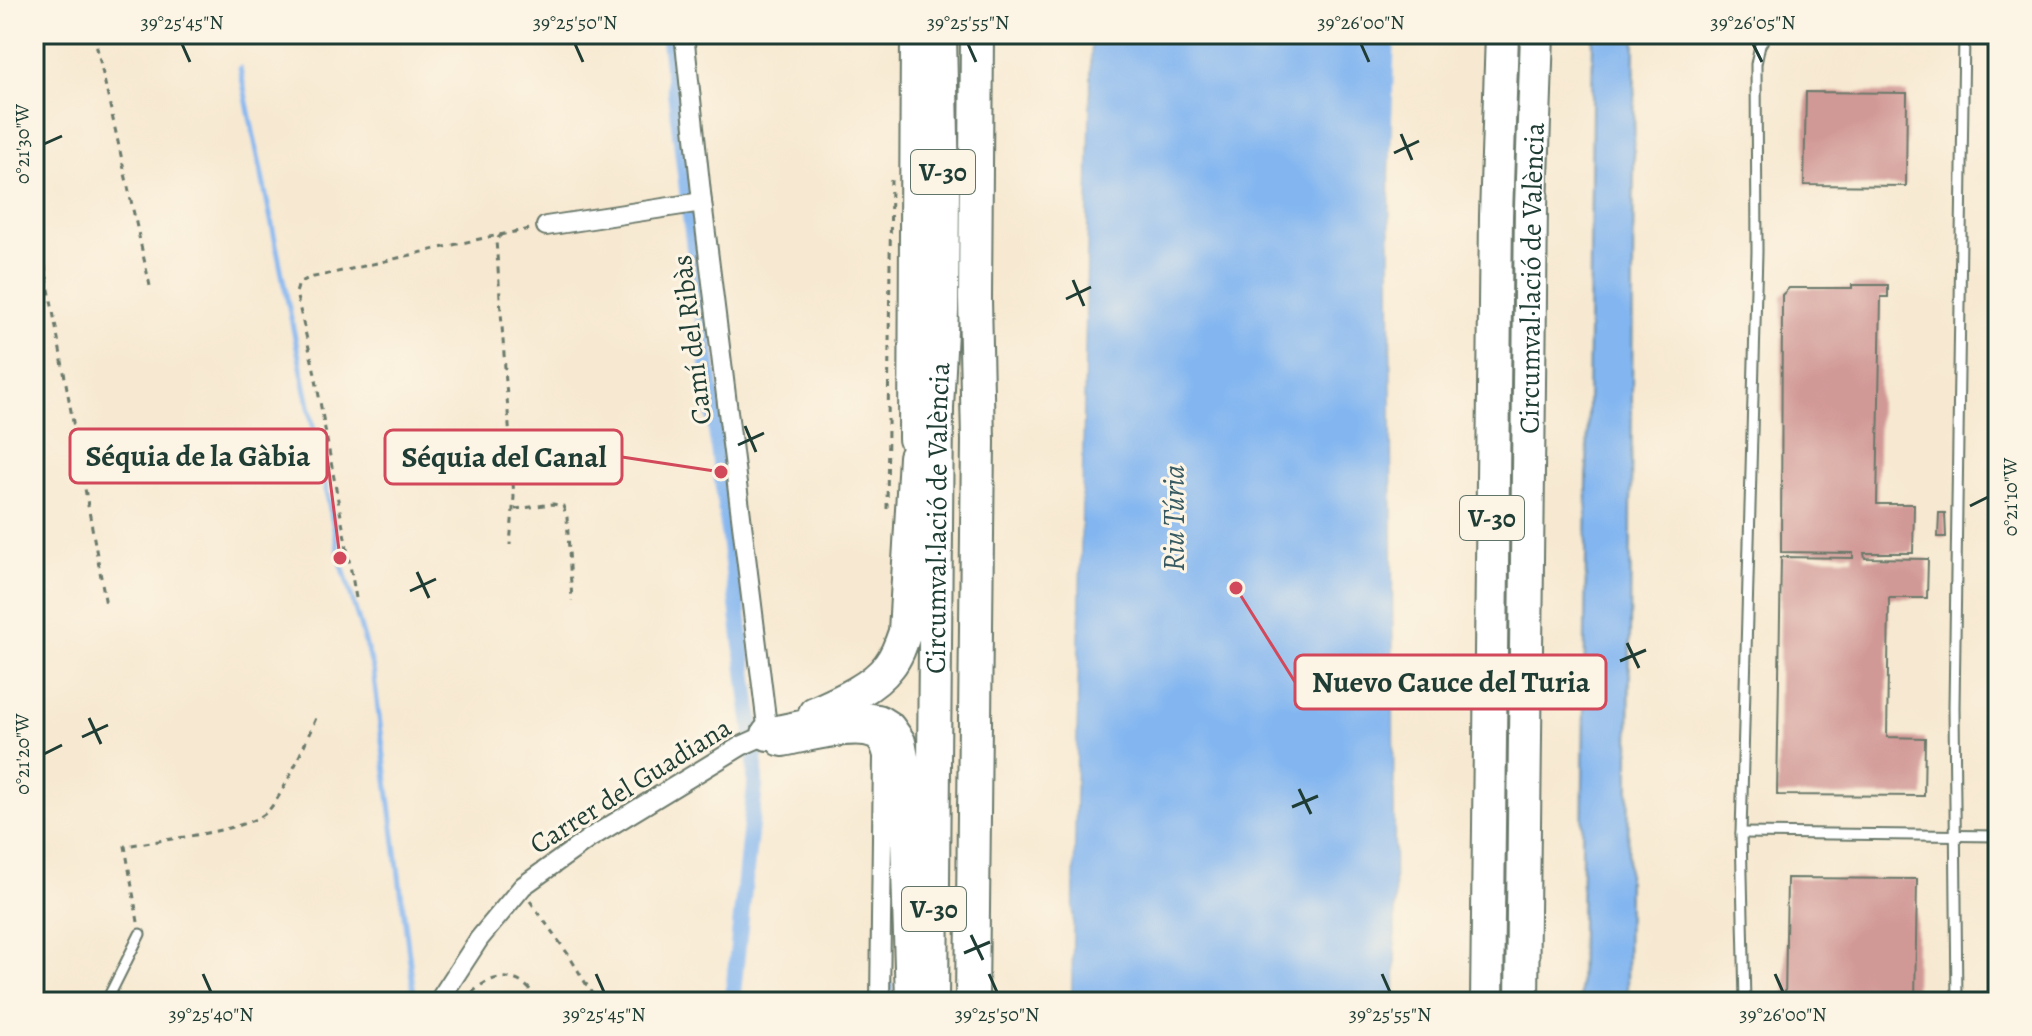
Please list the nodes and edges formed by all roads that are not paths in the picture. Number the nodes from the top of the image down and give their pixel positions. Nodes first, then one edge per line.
1 (684, 34) edge
2 (917, 34) edge
3 (940, 34) edge
4 (977, 34) edge
5 (1502, 34) edge
6 (1537, 34) edge
7 (1767, 34) edge
8 (1964, 34) edge
9 (702, 202) junction
10 (546, 226) road end
11 (975, 299) junction
12 (915, 457) junction
13 (755, 740) junction
14 (935, 816) junction
15 (1741, 833) junction
16 (1956, 836) junction
17 (1998, 836) edge
18 (140, 934) road end
19 (106, 1002) edge
20 (438, 1002) edge
21 (880, 1002) edge
22 (913, 1002) edge
23 (932, 1002) edge
24 (972, 1002) edge
25 (1487, 1002) edge
26 (1522, 1002) edge
27 (1745, 1002) edge
28 (1957, 1002) edge

1 - 9 street, Camí del Ribàs
2 - 12 highway
3 - 14 highway, Circumval·lació de València / V-30
4 - 11 highway, Circumval·lació de València / V-30
5 - 25 highway, Circumval·lació de València / V-30
6 - 26 highway, Circumval·lació de València / V-30
7 - 15 lane
8 - 16 lane
9 - 10 street
9 - 13 street, Camí del Ribàs
11 - 14 highway
11 - 24 highway, Circumval·lació de València / V-30
12 - 13 highway
12 - 22 highway
13 - 20 street, Carrer del Guadiana
13 - 21 street
13 - 22 highway
14 - 23 highway, Circumval·lació de València / V-30
15 - 16 lane
15 - 27 lane
16 - 17 lane
16 - 28 lane
18 - 19 lane

